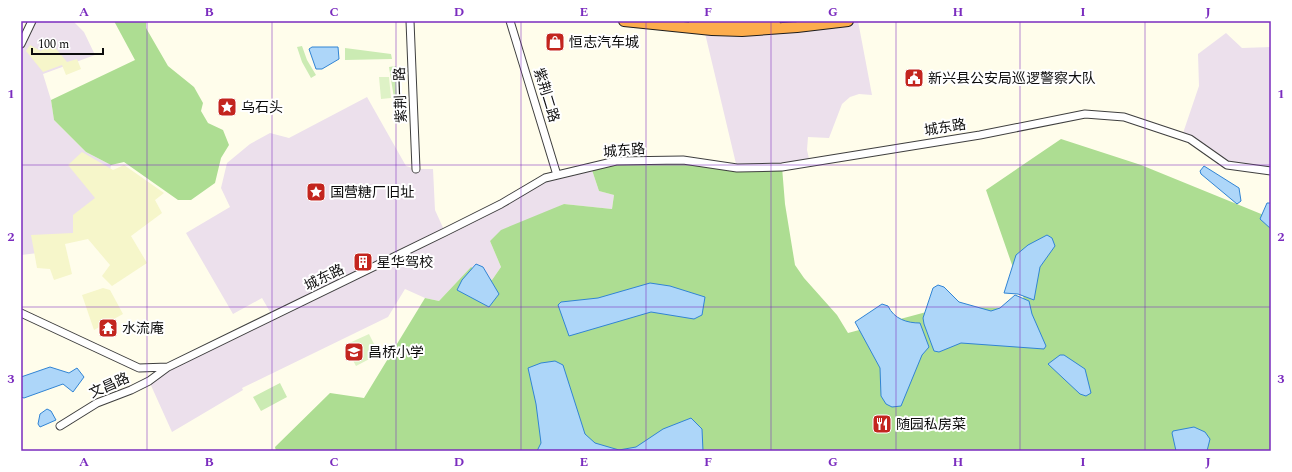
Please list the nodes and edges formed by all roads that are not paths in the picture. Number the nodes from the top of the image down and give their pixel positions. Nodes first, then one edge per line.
1 (32, 21) edge
2 (410, 21) edge
3 (510, 21) edge
4 (624, 21) edge
5 (703, 21) edge
6 (736, 21) edge
7 (774, 21) edge
8 (848, 21) edge
9 (753, 23) junction
10 (21, 44) edge
11 (416, 169) dead end
12 (1271, 171) edge
13 (557, 175) junction
14 (21, 313) edge
15 (168, 367) junction
16 (60, 426) dead end

1 - 10 street
2 - 11 street, 紫荆一路
3 - 13 street, 紫荆二路
4 - 8 highway
5 - 9 highway
6 - 9 street
7 - 9 highway
12 - 13 street, 城东路
13 - 15 street, 城东路
14 - 15 street, 城东路
15 - 16 street, 文昌路

